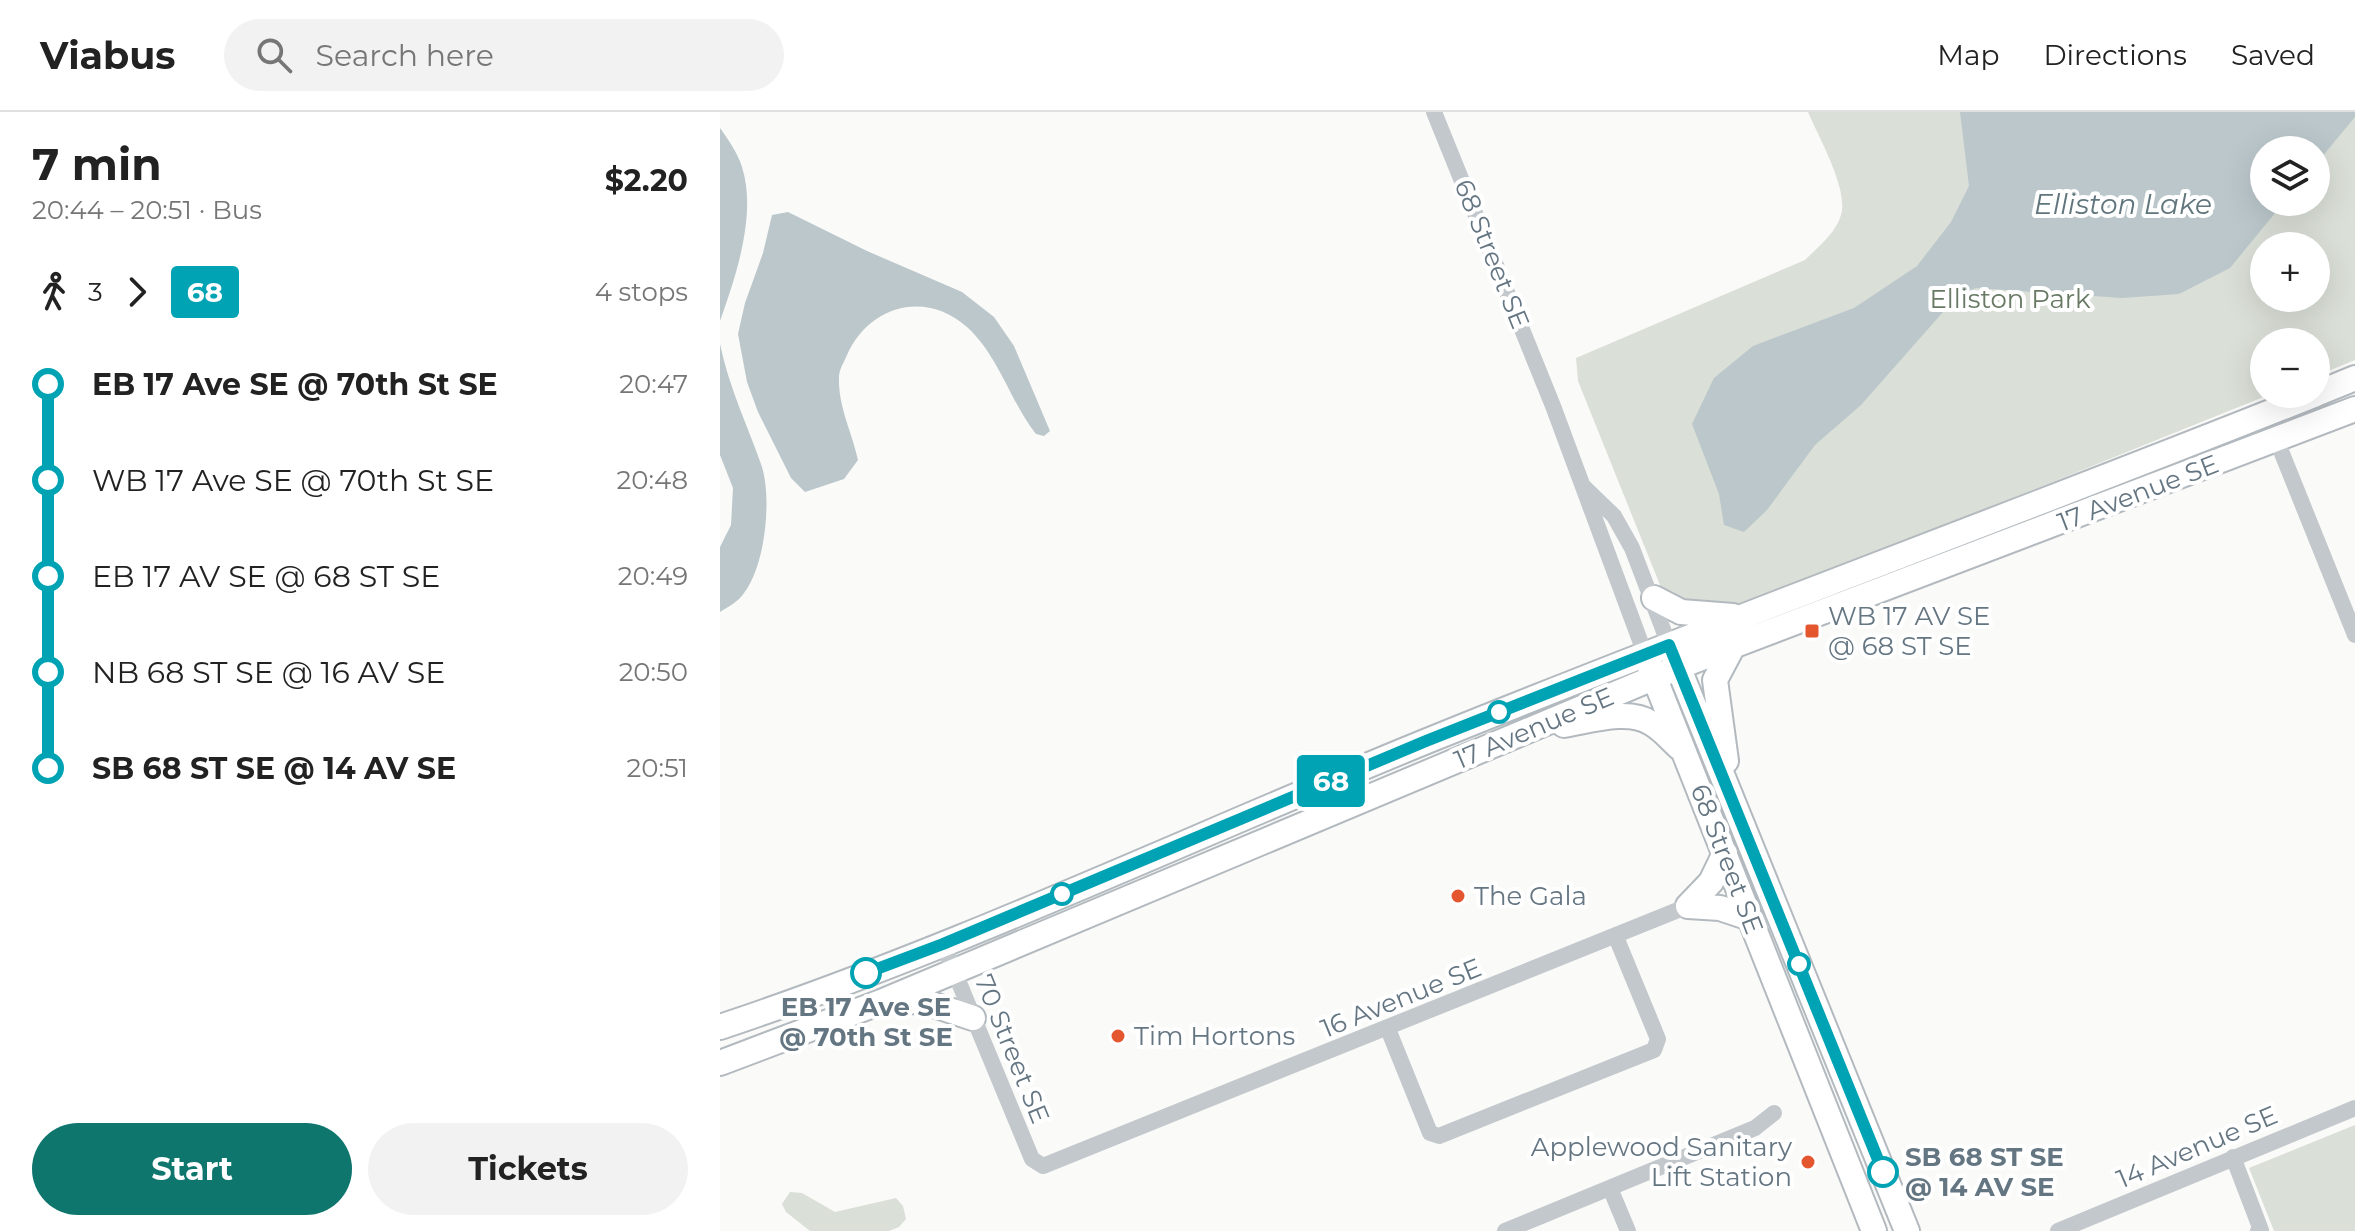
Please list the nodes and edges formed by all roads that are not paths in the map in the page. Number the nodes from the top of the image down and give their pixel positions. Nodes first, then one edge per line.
1 (1434, 112) edge
2 (2355, 378) edge
3 (2330, 388) edge
4 (2281, 408) edge
5 (2355, 409) edge
6 (2266, 414) junction
7 (2277, 441) junction
8 (1583, 486) junction
9 (1654, 598) junction
10 (1752, 615) junction
11 (2355, 635) edge
12 (1669, 645) junction
13 (1733, 646) junction
14 (1645, 654) junction
15 (1678, 668) junction
16 (1655, 678) junction
17 (1527, 730) junction
18 (1685, 752) junction
19 (1731, 799) junction
20 (1725, 853) junction
21 (1688, 906) junction
22 (1750, 918) junction
23 (1616, 937) junction
24 (943, 944) junction
25 (954, 971) junction
26 (881, 1002) junction
27 (973, 1018) junction
28 (720, 1027) edge
29 (1388, 1029) junction
30 (720, 1063) edge
31 (2355, 1108) edge
32 (1774, 1113) dead end
33 (2233, 1157) junction
34 (1043, 1166) joint
35 (1610, 1188) junction
36 (1505, 1231) edge
37 (1628, 1231) edge
38 (1874, 1231) edge
39 (1907, 1231) edge
40 (2058, 1231) edge
41 (2258, 1231) edge

1 - 8 street, 68 Street SE
2 - 3 main road, 17 Avenue SE
4 - 6 main road, 17 Avenue SE
5 - 7 main road, 17 Avenue SE
6 - 7 main road
6 - 10 main road, 17 Avenue SE
7 - 11 street
7 - 13 main road, 17 Avenue SE
8 - 9 street, 68 Street SE
8 - 14 street, 68 Street SE
9 - 10 main road
9 - 12 street, 68 Street SE
10 - 12 main road, 17 Avenue SE
12 - 14 main road, 17 Avenue SE
12 - 15 main road, 68 Street SE
13 - 15 main road, 17 Avenue SE
13 - 19 main road
14 - 16 main road, 68 Street SE
14 - 24 main road, 17 Avenue SE
15 - 16 main road, 17 Avenue SE
15 - 19 main road, 68 Street SE
16 - 17 main road, 17 Avenue SE
16 - 18 main road, 68 Street SE
17 - 18 main road
17 - 25 main road, 17 Avenue SE
18 - 20 main road, 68 Street SE
19 - 39 main road, 68 Street SE
20 - 21 main road
20 - 22 main road, 68 Street SE
21 - 22 main road
21 - 23 street, 16 Avenue SE
22 - 38 main road, 68 Street SE
23 - 29 street, 16 Avenue SE
23 - 29 street
24 - 25 street, 70 Street SE
24 - 28 main road, 17 Avenue SE
25 - 26 main road, 17 Avenue SE
25 - 27 street, 70 Street SE
26 - 27 main road
26 - 30 main road, 17 Avenue SE
27 - 34 street, 70 Street SE
29 - 34 street, 16 Avenue SE
31 - 33 street, 14 Avenue SE
32 - 35 street
33 - 40 street, 14 Avenue SE
33 - 41 street
35 - 36 street
35 - 37 street

